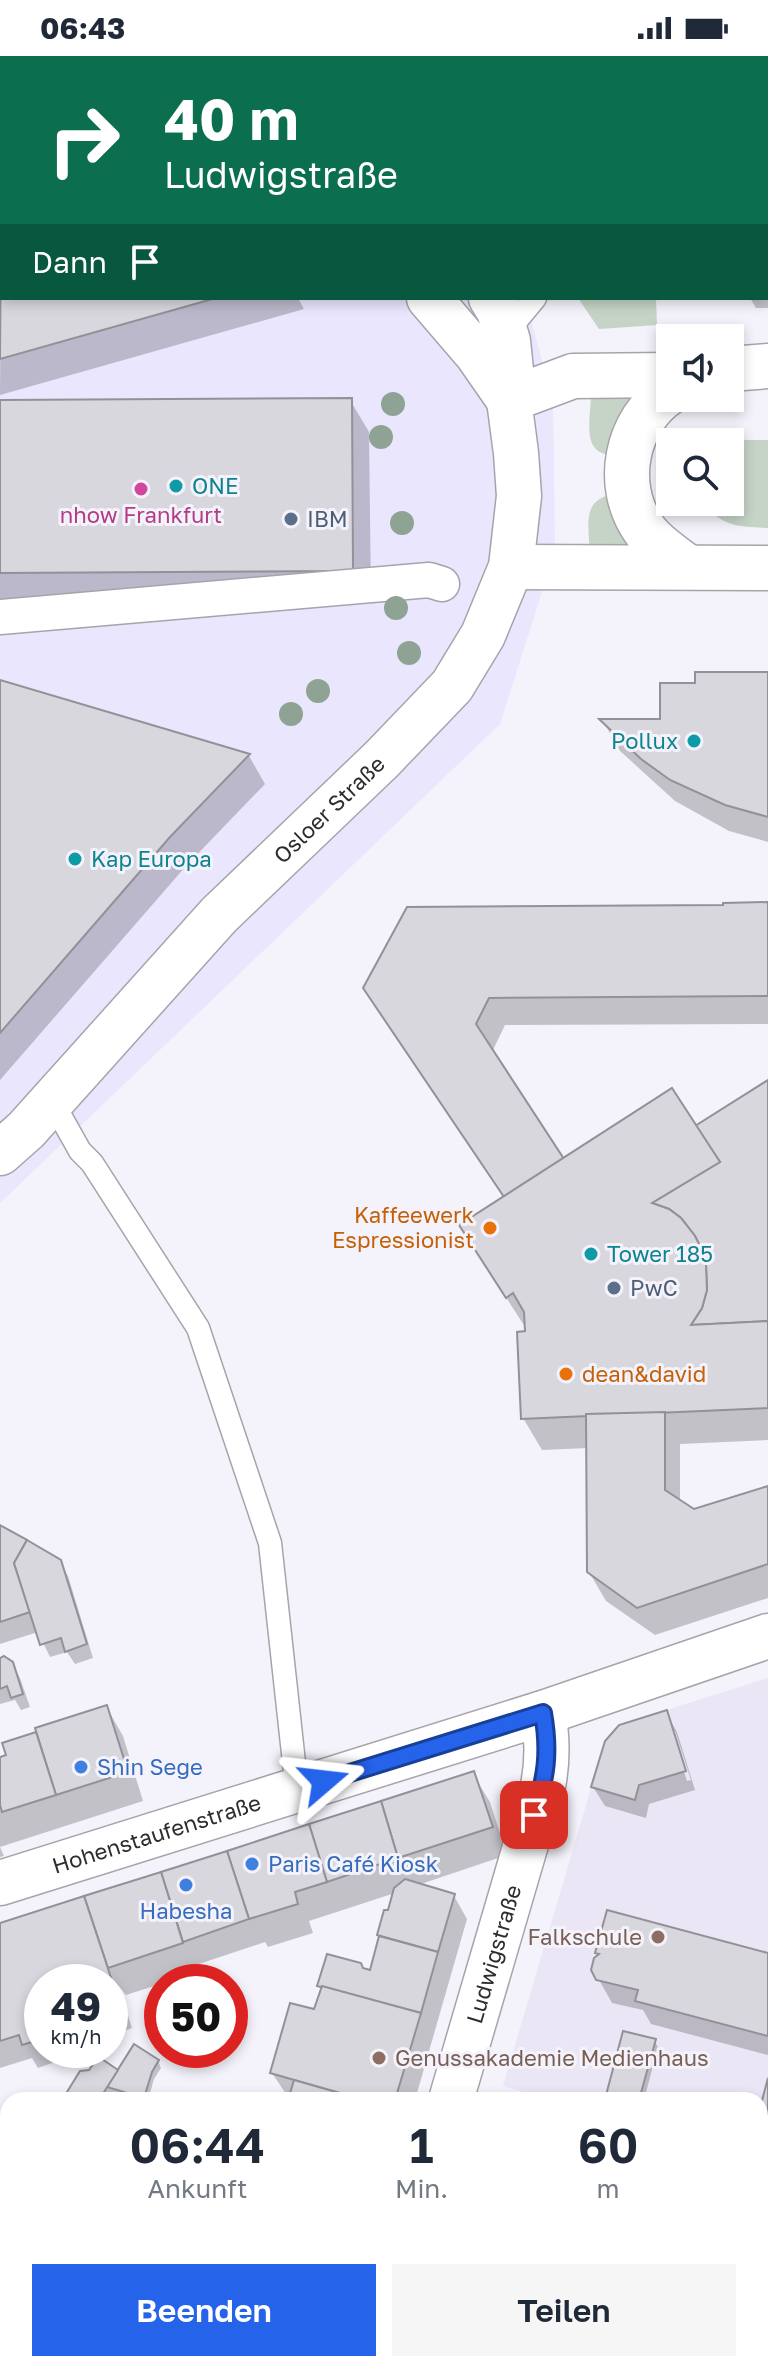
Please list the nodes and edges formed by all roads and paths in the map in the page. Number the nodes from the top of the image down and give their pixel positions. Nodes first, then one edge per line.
1 (431, 300) edge
2 (531, 300) edge
3 (498, 316) edge
4 (768, 366) edge
5 (744, 368) edge
6 (656, 375) edge
7 (509, 400) junction
8 (656, 401) edge
9 (686, 566) junction
10 (511, 567) junction
11 (768, 568) edge
12 (442, 584) dead end
13 (0, 617) edge
14 (52, 1101) junction
15 (0, 1153) edge
16 (768, 1636) edge
17 (543, 1713) junction
18 (297, 1790) junction
19 (0, 1883) edge
20 (453, 2092) edge

1 - 7 street
2 - 3 lane
3 - 7 street, Osloer Straße
4 - 5 street
6 - 7 street
7 - 10 street, Osloer Straße
8 - 9 street
9 - 10 street
9 - 11 street
10 - 14 street, Osloer Straße
12 - 13 street
14 - 15 street, Osloer Straße
14 - 18 lane
16 - 17 street, Hohenstaufenstraße
17 - 18 street, Hohenstaufenstraße
17 - 20 street, Ludwigstraße
18 - 19 street, Hohenstaufenstraße

